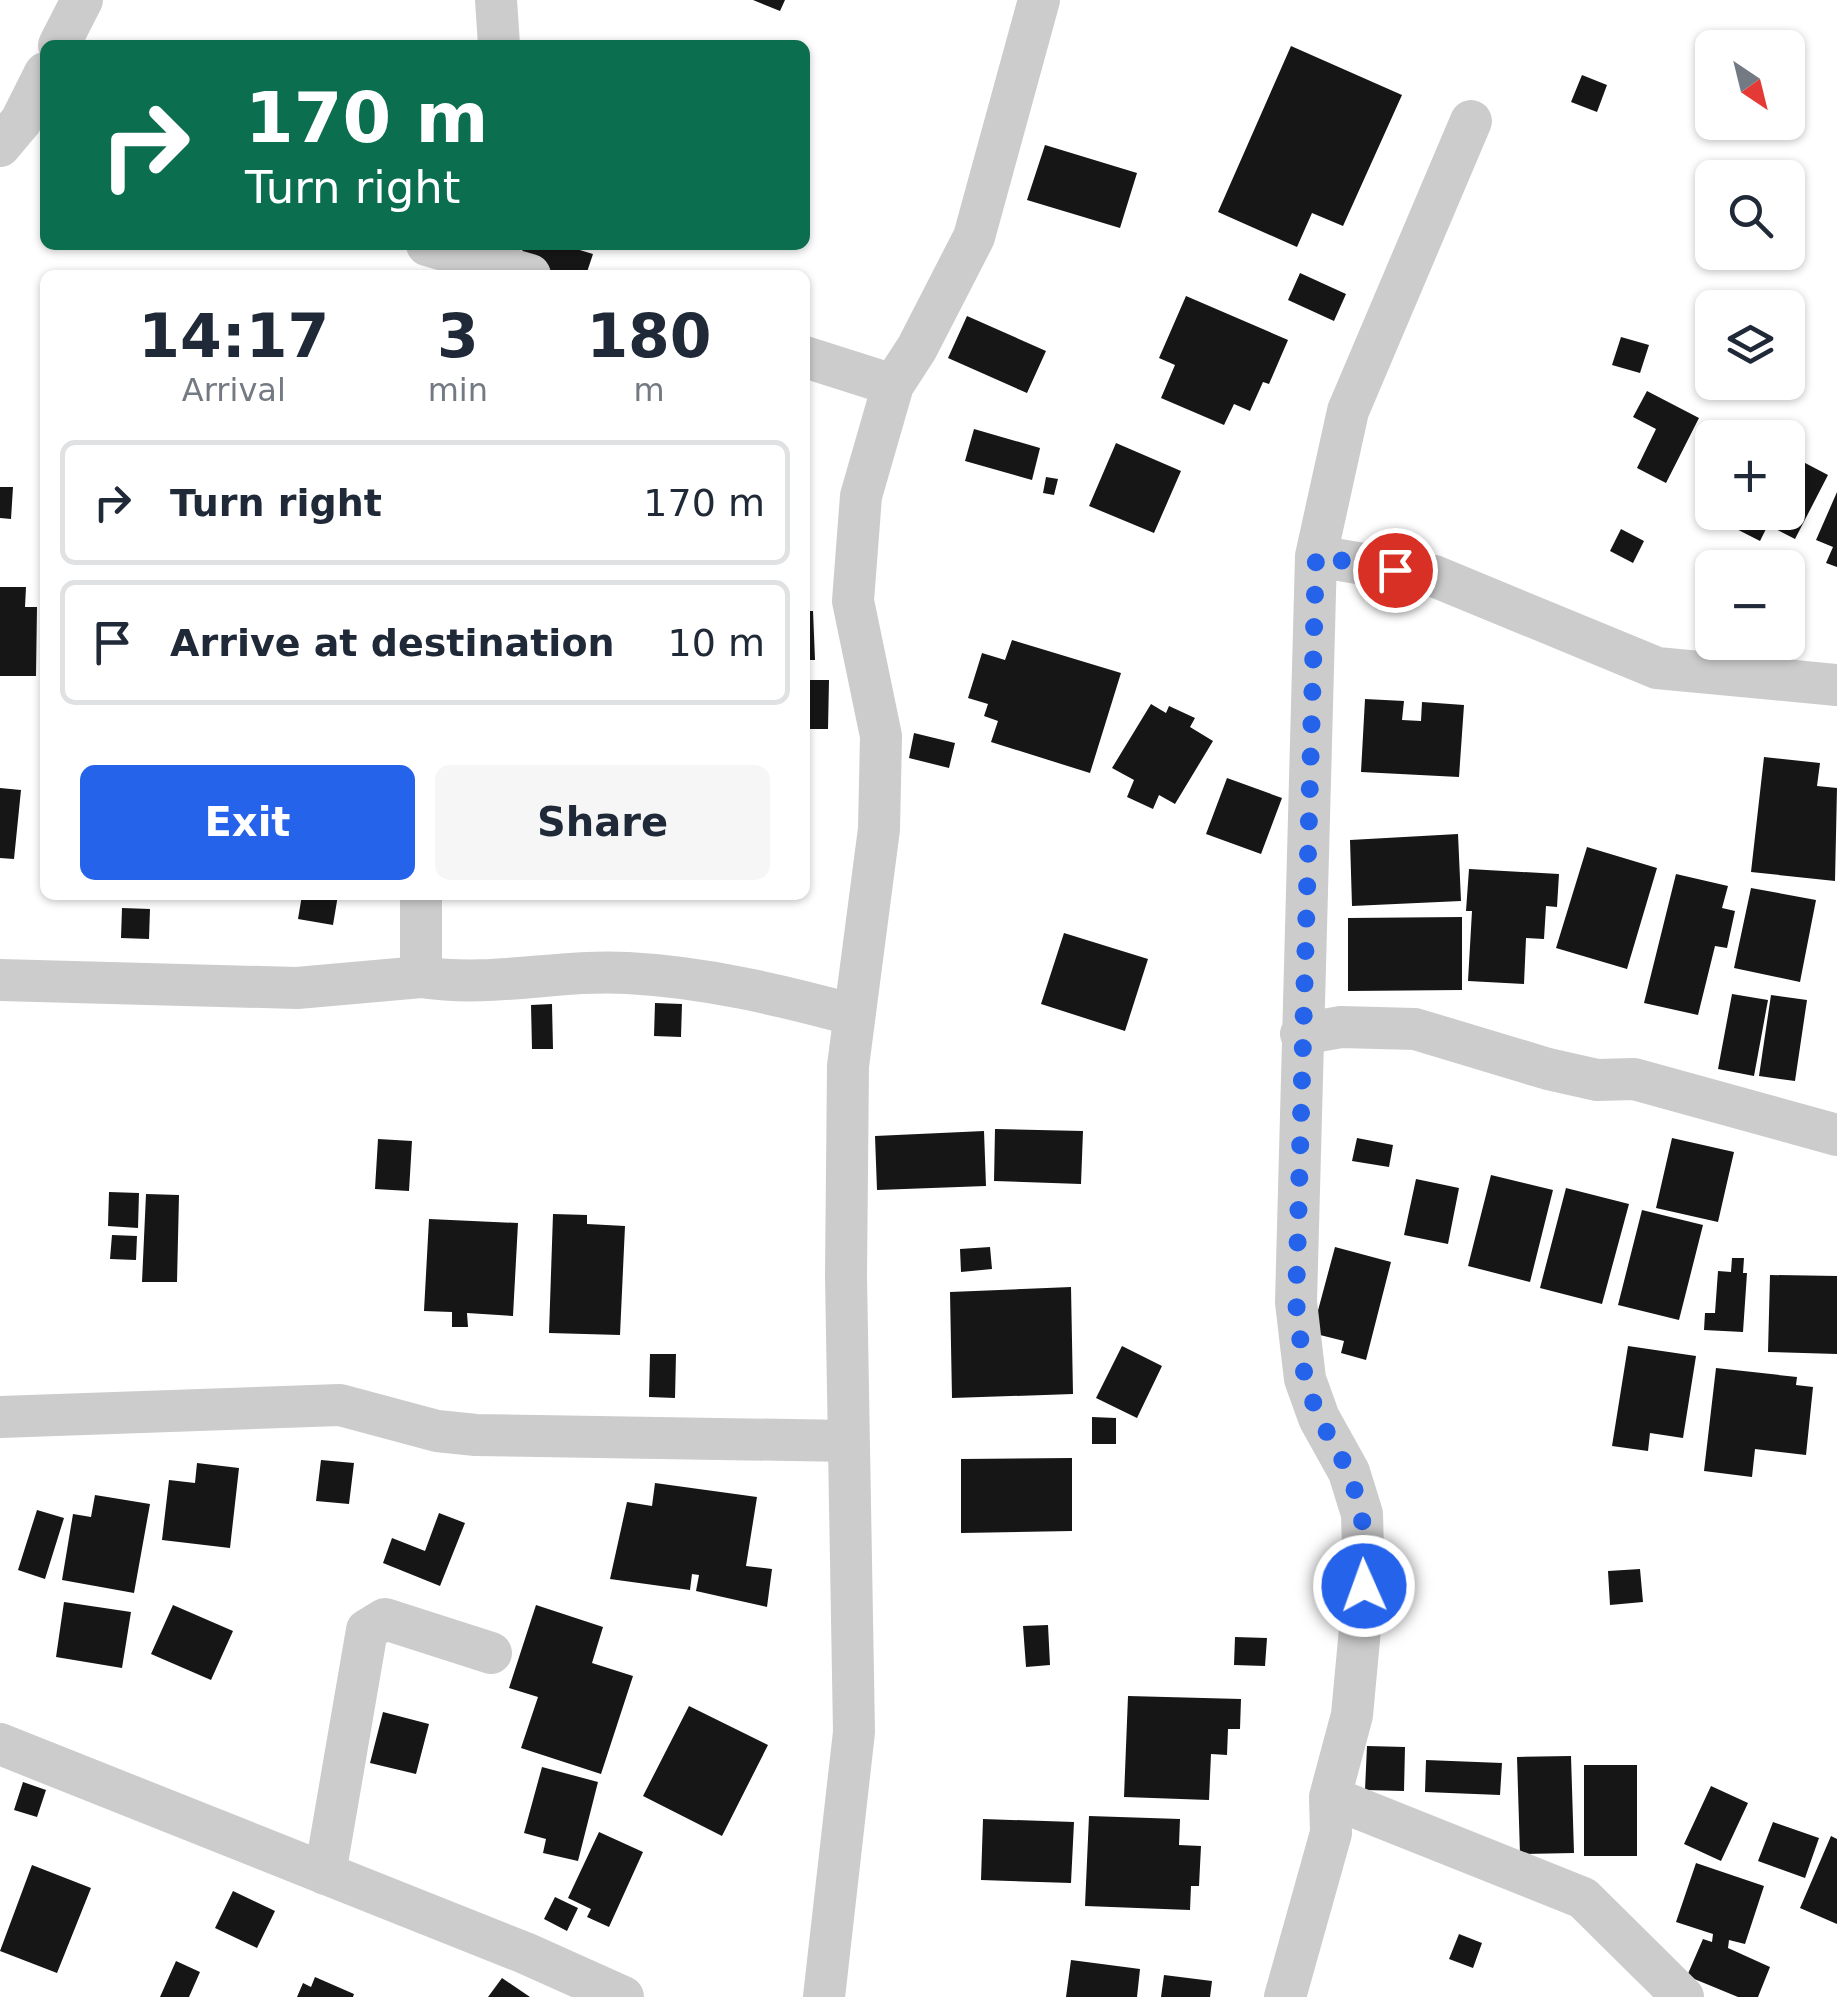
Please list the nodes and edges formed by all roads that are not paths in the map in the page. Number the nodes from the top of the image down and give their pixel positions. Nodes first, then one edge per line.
1 (82, 0) edge
2 (496, 0) edge
3 (1040, 0) edge
4 (62, 40) edge
5 (499, 40) edge
6 (40, 83) edge
7 (1471, 121) dead end
8 (0, 146) edge
9 (445, 254) edge
10 (510, 270) edge
11 (810, 359) edge
12 (893, 385) junction
13 (1316, 556) junction
14 (1837, 685) edge
15 (421, 900) edge
16 (421, 977) junction
17 (0, 980) edge
18 (854, 1015) junction
19 (1301, 1034) junction
20 (1837, 1135) edge
21 (0, 1417) edge
22 (850, 1441) junction
23 (491, 1652) dead end
24 (0, 1744) edge
25 (1330, 1797) junction
26 (325, 1874) junction
27 (623, 1997) edge
28 (824, 1997) edge
29 (1285, 1997) edge
30 (1683, 1997) edge

1 - 4 street
2 - 5 street
3 - 12 street
6 - 8 street
7 - 13 street
9 - 10 street
11 - 12 street
12 - 18 street
13 - 14 street
13 - 19 street
15 - 16 street
16 - 17 street
16 - 18 street
18 - 22 street
19 - 20 street
19 - 25 street
21 - 22 street
22 - 28 street
23 - 26 street
24 - 26 street
25 - 29 street
25 - 30 street
26 - 27 street

